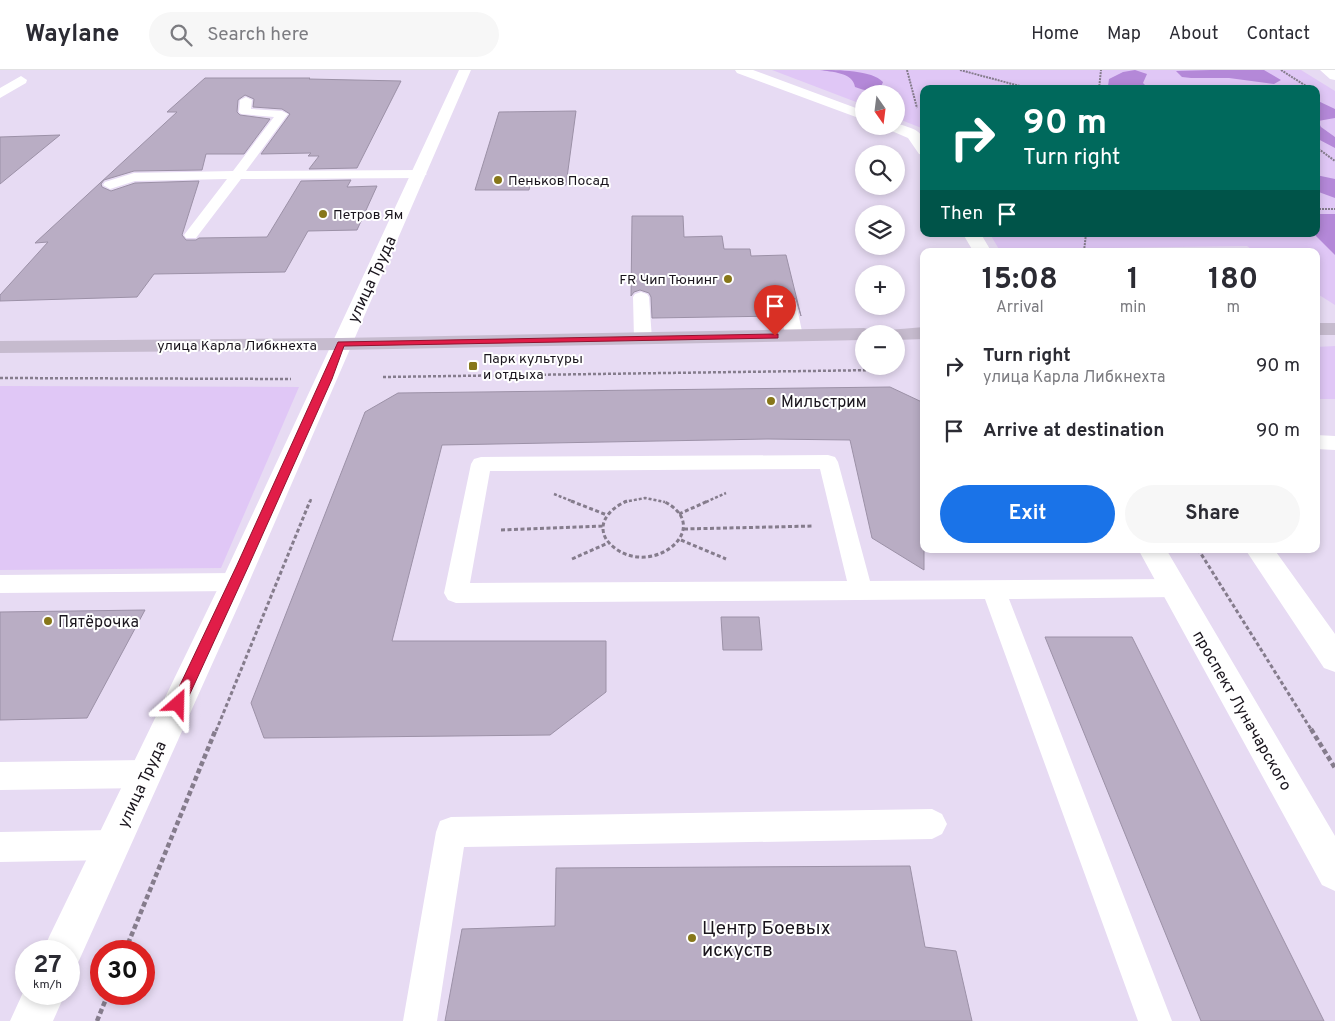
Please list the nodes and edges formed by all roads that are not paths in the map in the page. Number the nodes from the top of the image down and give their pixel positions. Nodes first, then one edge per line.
1 (465, 70) edge
2 (741, 70) edge
3 (1326, 70) edge
4 (1335, 76) edge
5 (21, 80) dead end
6 (0, 94) edge
7 (246, 100) dead end
8 (855, 113) edge
9 (905, 131) edge
10 (920, 145) edge
11 (420, 174) junction
12 (237, 175) junction
13 (110, 185) dead end
14 (191, 235) dead end
15 (974, 237) edge
16 (980, 248) edge
17 (641, 297) dead end
18 (788, 303) dead end
19 (1335, 328) edge
20 (1320, 329) edge
21 (920, 333) edge
22 (855, 334) edge
23 (905, 334) edge
24 (794, 336) junction
25 (643, 339) junction
26 (341, 344) junction
27 (0, 347) edge
28 (1320, 442) edge
29 (1335, 443) edge
30 (1154, 553) edge
31 (1262, 553) edge
32 (235, 582) junction
33 (0, 584) edge
34 (1174, 588) junction
35 (993, 589) junction
36 (861, 590) junction
37 (1335, 659) edge
38 (145, 774) junction
39 (0, 776) edge
40 (932, 824) dead end
41 (112, 845) junction
42 (0, 847) edge
43 (1332, 860) edge
44 (68, 940) edge
45 (39, 1005) edge
46 (31, 1021) edge
47 (420, 1021) edge
48 (1155, 1021) edge

1 - 11 street, улица Труда
2 - 8 street
3 - 4 street
5 - 6 street
7 - 12 lane
9 - 10 street
11 - 12 lane
11 - 26 street, улица Труда
12 - 13 lane
12 - 14 lane
15 - 16 street
17 - 25 lane
18 - 24 lane
19 - 20 main road
21 - 23 main road
22 - 24 main road, улица Карла Либкнехта
24 - 25 main road, улица Карла Либкнехта
25 - 26 main road, улица Карла Либкнехта
26 - 27 main road, улица Карла Либкнехта
26 - 32 street, улица Труда
28 - 29 lane
30 - 34 street, проспект Луначарского
31 - 37 street
32 - 33 lane
32 - 38 street, улица Труда
34 - 35 lane
34 - 43 street, проспект Луначарского
35 - 36 lane
35 - 48 lane
36 - 36 lane
38 - 39 lane
38 - 41 street, улица Труда
40 - 47 lane
41 - 42 lane
41 - 44 street, улица Труда
45 - 46 street

